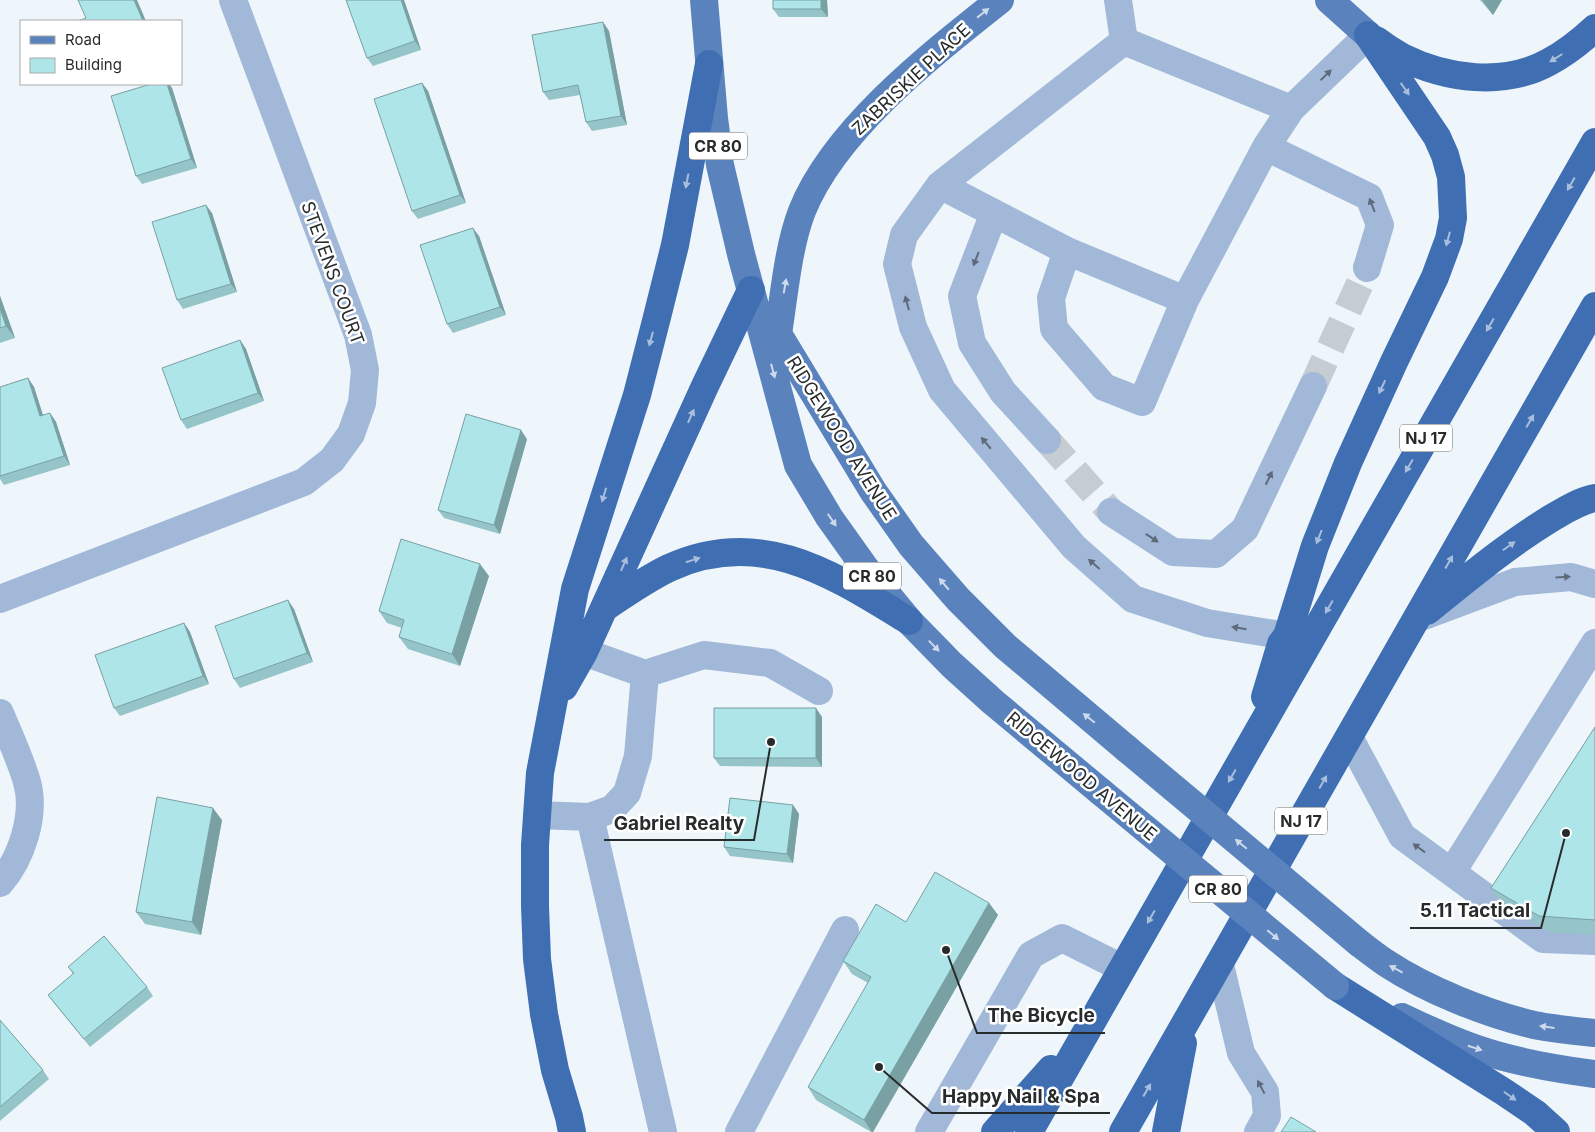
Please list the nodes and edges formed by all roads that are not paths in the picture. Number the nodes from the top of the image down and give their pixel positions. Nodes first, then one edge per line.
1 (233, 0) edge
2 (704, 0) edge
3 (1000, 0) edge
4 (1118, 0) edge
5 (1339, 3) edge
6 (1595, 28) edge
7 (1368, 35) junction
8 (1124, 41) junction
9 (709, 64) junction
10 (1290, 109) junction
11 (1595, 142) edge
12 (1266, 148) junction
13 (940, 185) junction
14 (994, 213) junction
15 (1067, 251) junction
16 (1367, 268) tunnel mouth
17 (751, 290) junction
18 (1185, 300) junction
19 (1595, 306) edge
20 (778, 334) junction
21 (1313, 386) tunnel mouth
22 (1047, 440) tunnel mouth
23 (1595, 498) edge
24 (1111, 512) tunnel mouth
25 (1595, 584) edge
26 (0, 599) edge
27 (604, 608) junction
28 (1416, 619) junction
29 (909, 621) junction
30 (1287, 636) junction
31 (1595, 643) edge
32 (584, 652) junction
33 (645, 674) junction
34 (819, 691) dead end
35 (552, 708) junction
36 (0, 712) edge
37 (1256, 734) junction
38 (1349, 737) junction
39 (538, 814) junction
40 (590, 818) junction
41 (1452, 872) junction
42 (0, 883) edge
43 (846, 930) dead end
44 (1595, 941) edge
45 (1220, 965) junction
46 (1122, 968) junction
47 (1335, 986) junction
48 (1186, 1022) junction
49 (1089, 1026) junction
50 (1595, 1033) edge
51 (1595, 1074) edge
52 (573, 1127) edge
53 (663, 1132) edge
54 (739, 1132) edge
55 (929, 1132) edge
56 (995, 1132) edge
57 (1029, 1132) edge
58 (1123, 1132) edge
59 (1166, 1132) edge
60 (1258, 1132) edge
61 (1556, 1132) edge

1 - 26 street, STEVENS COURT
2 - 9 main road, RIDGEWOOD AVENUE / CR 80
20 -> 3 main road, ZABRISKIE PLACE
4 - 8 street
5 - 7 main road
6 -> 7 highway
10 -> 7 street
7 -> 30 highway
8 - 10 street
8 - 13 street
9 - 17 main road, RIDGEWOOD AVENUE / CR 80
9 -> 35 highway
10 - 12 street
11 -> 37 highway, NJ 17
16 -> 12 street
12 - 18 street
13 - 14 street
30 -> 13 street
14 - 15 street
14 -> 22 street
15 - 18 street
15 - 18 street
17 - 20 main road, RIDGEWOOD AVENUE / CR 80
27 -> 17 highway
17 -> 29 main road, RIDGEWOOD AVENUE / CR 80
28 -> 19 highway, NJ 17
50 -> 20 main road, RIDGEWOOD AVENUE / CR 80, bridge
24 -> 21 street
28 -> 23 highway
28 -> 25 street
27 -> 29 highway
27 - 32 highway
28 - 38 highway, NJ 17
29 -> 47 main road, RIDGEWOOD AVENUE / CR 80, bridge
30 - 37 highway
31 - 41 street
32 - 33 street
32 - 35 highway
33 - 34 street
33 - 40 street
35 - 39 highway
36 - 42 street
37 -> 46 highway, NJ 17
41 -> 38 street
45 -> 38 highway, NJ 17
39 - 40 street
39 - 52 highway
40 - 53 street
41 - 44 street
43 - 54 street
45 - 48 highway, NJ 17
60 -> 45 street
46 - 49 highway, NJ 17
46 - 55 street
47 -> 51 main road, RIDGEWOOD AVENUE / CR 80
47 -> 61 highway
58 -> 48 highway, NJ 17
48 - 59 highway
49 - 56 highway
49 - 57 highway, NJ 17

